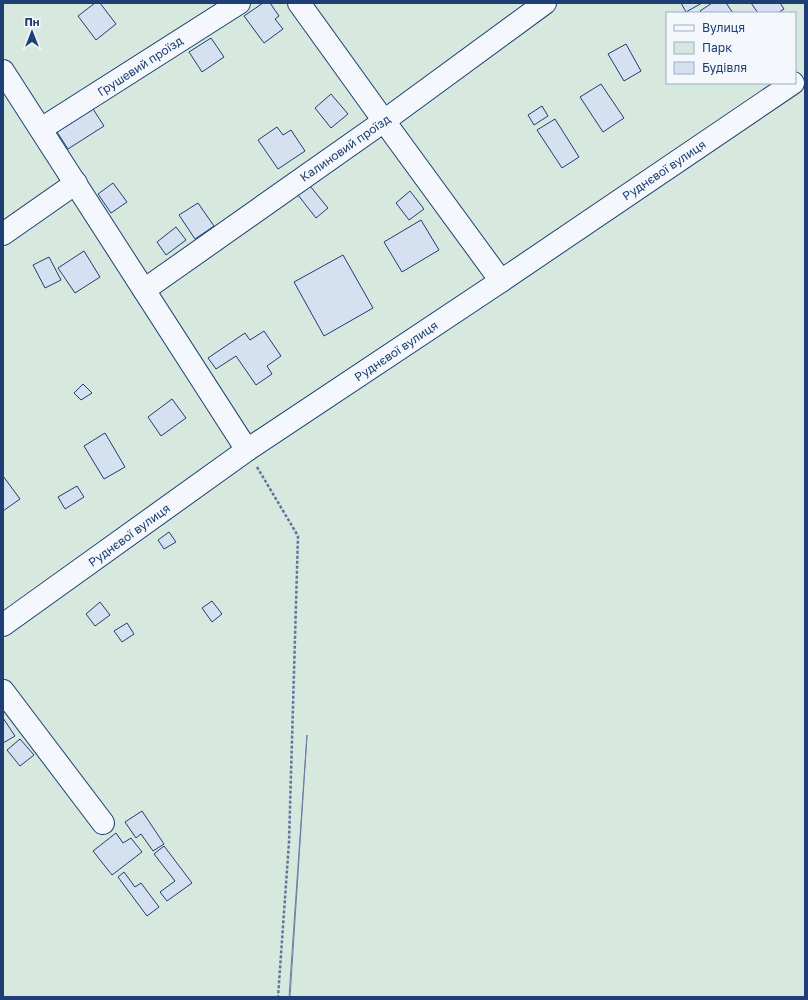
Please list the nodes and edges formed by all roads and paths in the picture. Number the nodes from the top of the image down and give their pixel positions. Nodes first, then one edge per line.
1 (239, 3) edge
2 (299, 3) edge
3 (545, 3) edge
4 (3, 71) edge
5 (805, 75) edge
6 (796, 81) edge
7 (791, 84) edge
8 (10, 97) edge
9 (384, 121) junction
10 (41, 129) junction
11 (76, 183) junction
12 (3, 234) edge
13 (501, 281) junction
14 (144, 290) junction
15 (246, 450) junction
16 (3, 625) edge
17 (3, 691) edge
18 (103, 823) dead end
19 (278, 997) edge

1 - 10 street, Грушевий проїзд
2 - 9 street
3 - 9 street, Калиновий проїзд
4 - 8 street
5 - 6 street, Руднєвої вулиця
7 - 13 street, Руднєвої вулиця
8 - 10 street
9 - 13 street
9 - 14 street, Калиновий проїзд
10 - 11 street
11 - 12 street
11 - 14 street
13 - 15 street, Руднєвої вулиця
14 - 15 street
15 - 16 street, Руднєвої вулиця
15 - 19 path
17 - 18 street

